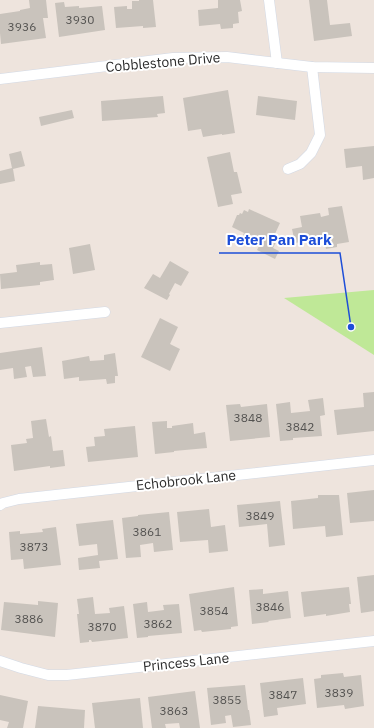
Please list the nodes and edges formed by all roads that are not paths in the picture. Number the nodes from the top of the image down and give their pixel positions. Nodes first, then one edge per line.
1 (269, 0) edge
2 (277, 63) junction
3 (312, 67) junction
4 (374, 68) edge
5 (0, 79) edge
6 (288, 169) dead end
7 (105, 312) dead end
8 (0, 323) edge
9 (374, 460) edge
10 (0, 506) edge
11 (374, 641) edge
12 (0, 661) edge

1 - 2 street
2 - 3 street, Cobblestone Drive
2 - 5 street, Cobblestone Drive
3 - 4 street, Cobblestone Drive
3 - 6 street
7 - 8 street
9 - 10 street, Echobrook Lane
11 - 12 street, Princess Lane

